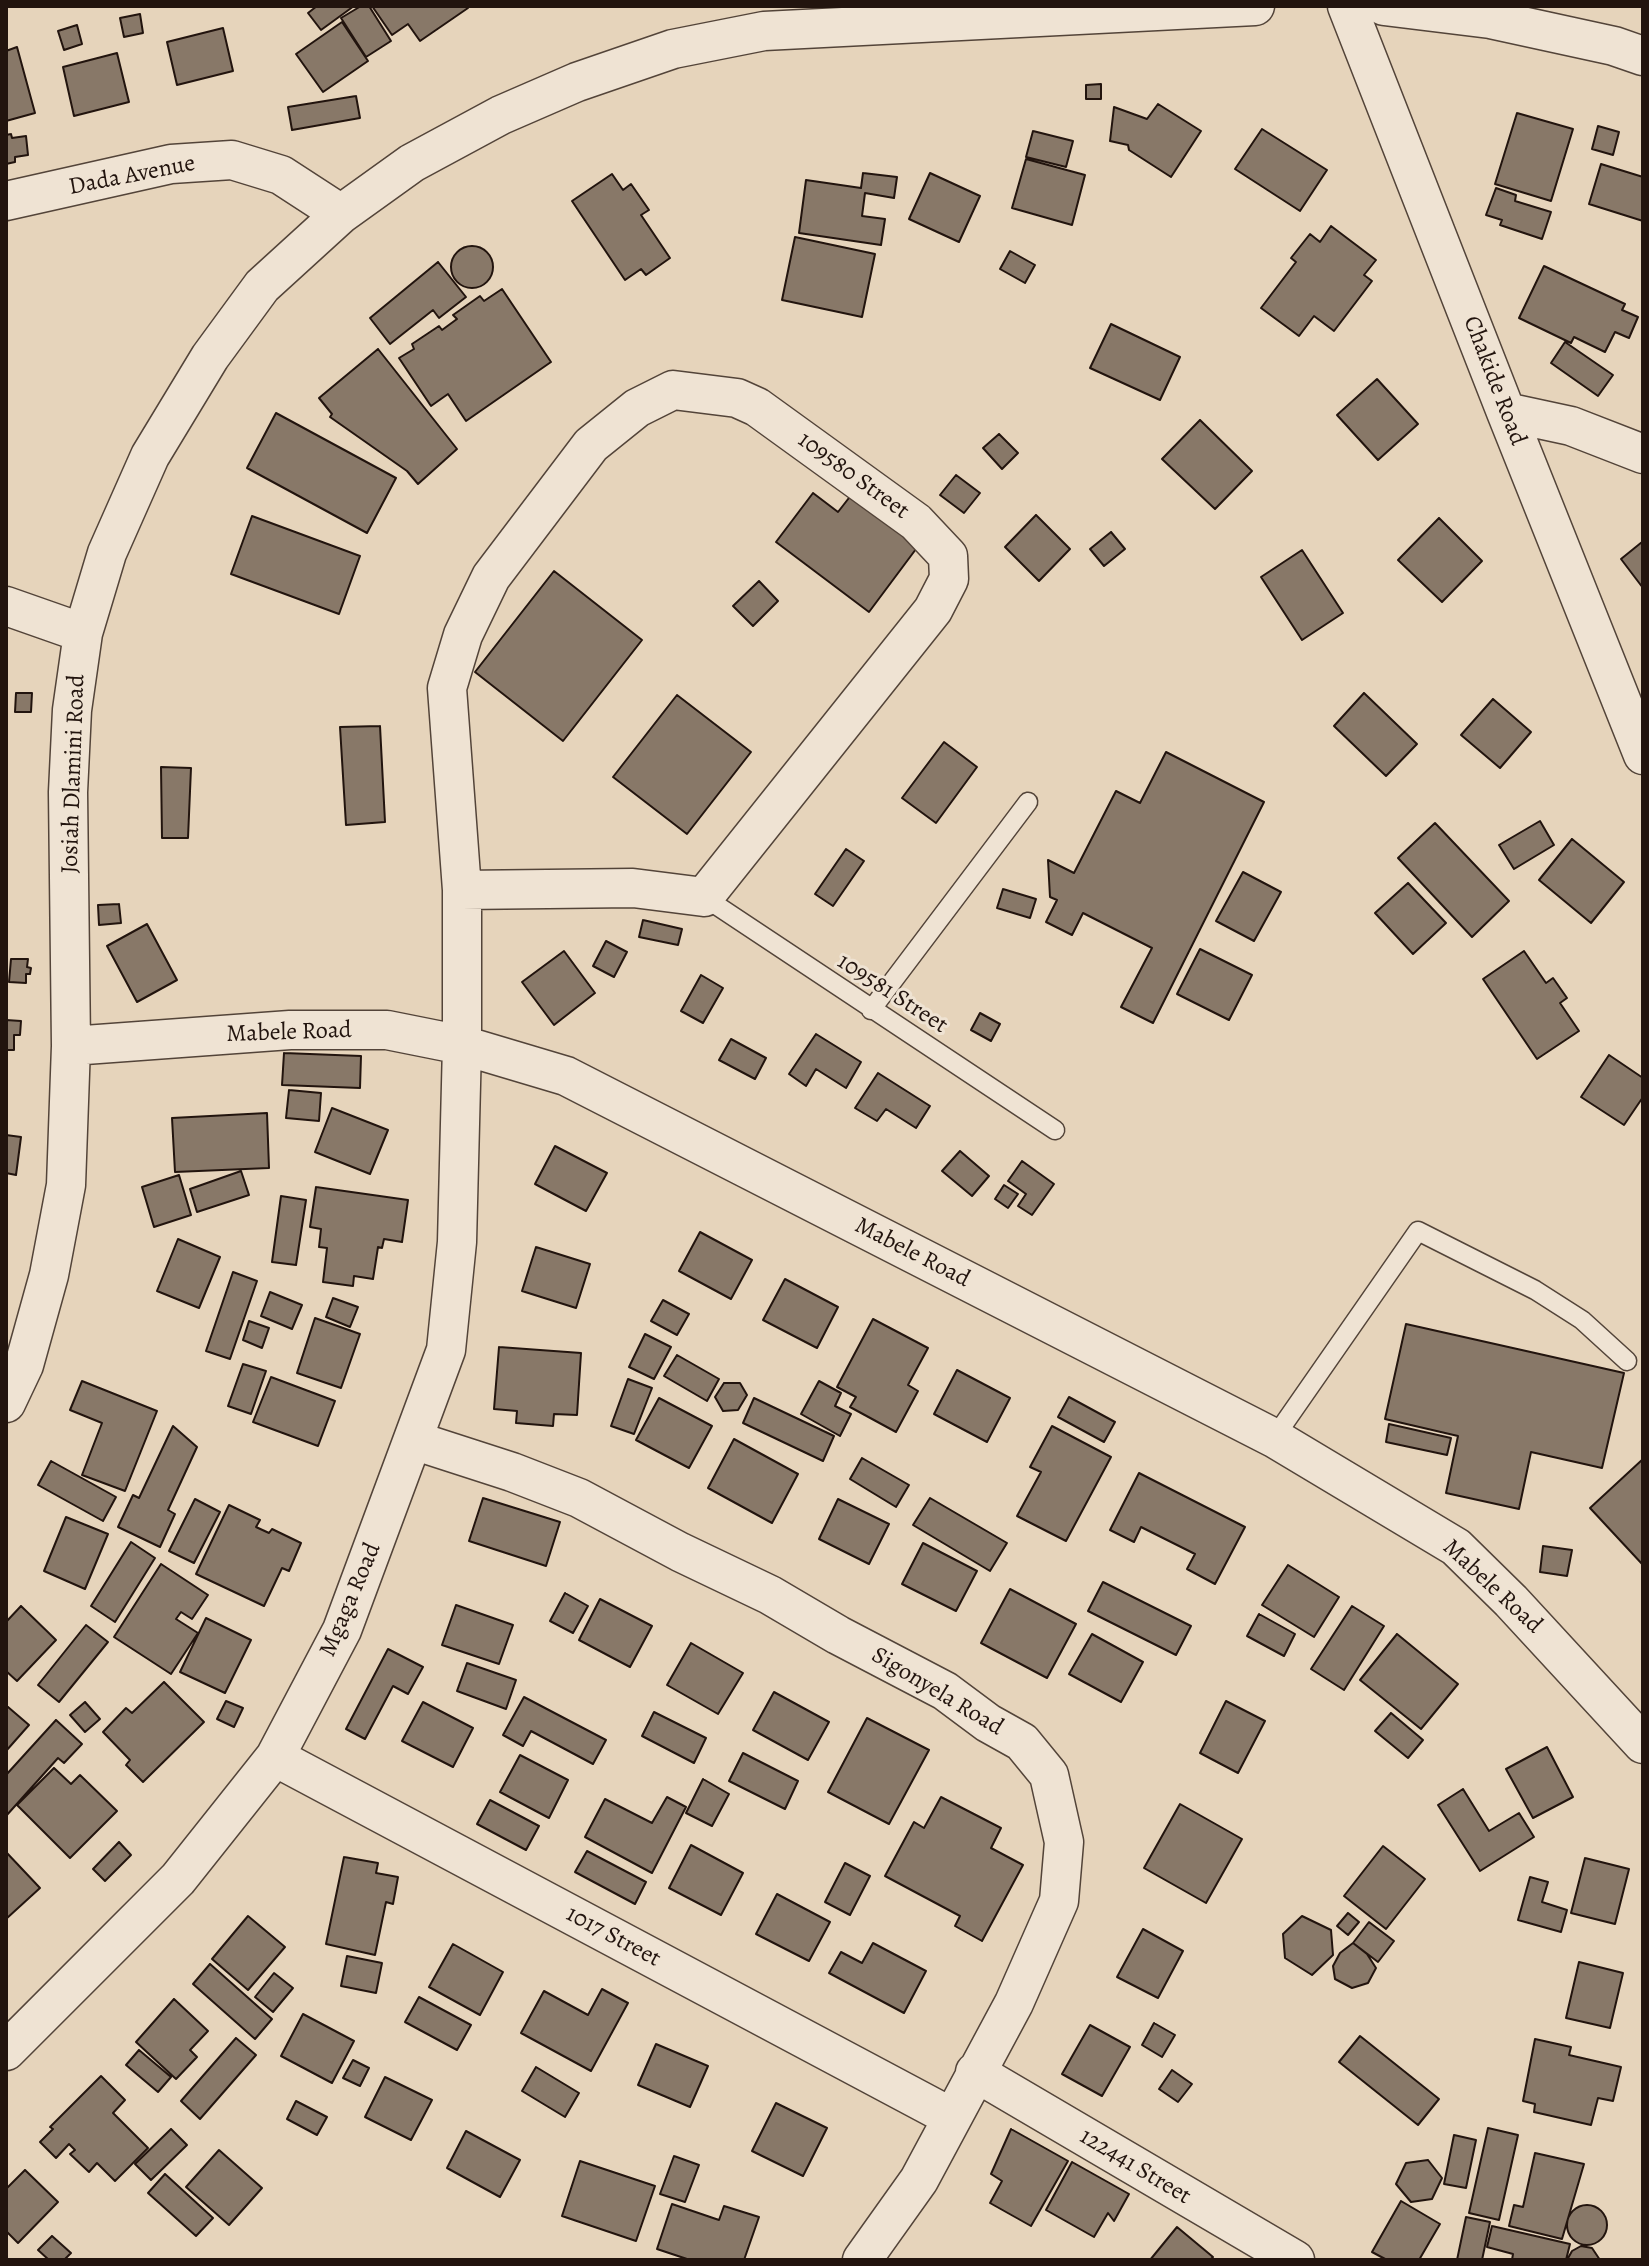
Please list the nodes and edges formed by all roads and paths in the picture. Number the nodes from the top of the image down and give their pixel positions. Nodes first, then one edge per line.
1 (1255, 6) edge
2 (1347, 6) edge
3 (1384, 6) edge
4 (757, 18) edge
5 (1643, 56) edge
6 (6, 201) edge
7 (341, 214) junction
8 (1506, 412) junction
9 (1643, 454) edge
10 (6, 606) edge
11 (83, 633) junction
12 (1643, 755) edge
13 (1028, 802) dead end
14 (462, 890) junction
15 (704, 897) junction
16 (871, 1010) junction
17 (462, 1045) junction
18 (71, 1046) junction
19 (1055, 1130) dead end
20 (1627, 1361) dead end
21 (6, 1403) edge
22 (1274, 1438) junction
23 (413, 1440) junction
24 (1643, 1744) edge
25 (275, 1757) junction
26 (6, 2051) edge
27 (975, 2072) junction
28 (951, 2117) junction
29 (862, 2260) edge
30 (1295, 2260) edge

1 - 4 street, Josiah Dlamini Road
2 - 8 street, Chakide Road
3 - 5 street
4 - 7 street, Josiah Dlamini Road
6 - 7 street, Dada Avenue
7 - 11 street, Josiah Dlamini Road
8 - 9 street
8 - 12 street, Chakide Road
10 - 11 street
11 - 18 street, Josiah Dlamini Road
13 - 16 lane
14 - 15 street
14 - 15 street, 109580 Street
14 - 17 street, 109580 Street
15 - 16 lane, 109581 Street
16 - 19 lane, 109581 Street
17 - 18 street, Mabele Road
17 - 22 street, Mabele Road
17 - 23 street, Mgaga Road
18 - 21 street, Josiah Dlamini Road
20 - 22 lane
22 - 24 street, Mabele Road
23 - 25 street, Mgaga Road
23 - 27 street, Sigonyela Road
25 - 26 street, Mgaga Road
25 - 28 street, 1017 Street
27 - 28 street, Sigonyela Road
27 - 30 street, 122441 Street
28 - 29 street, Sigonyela Road

